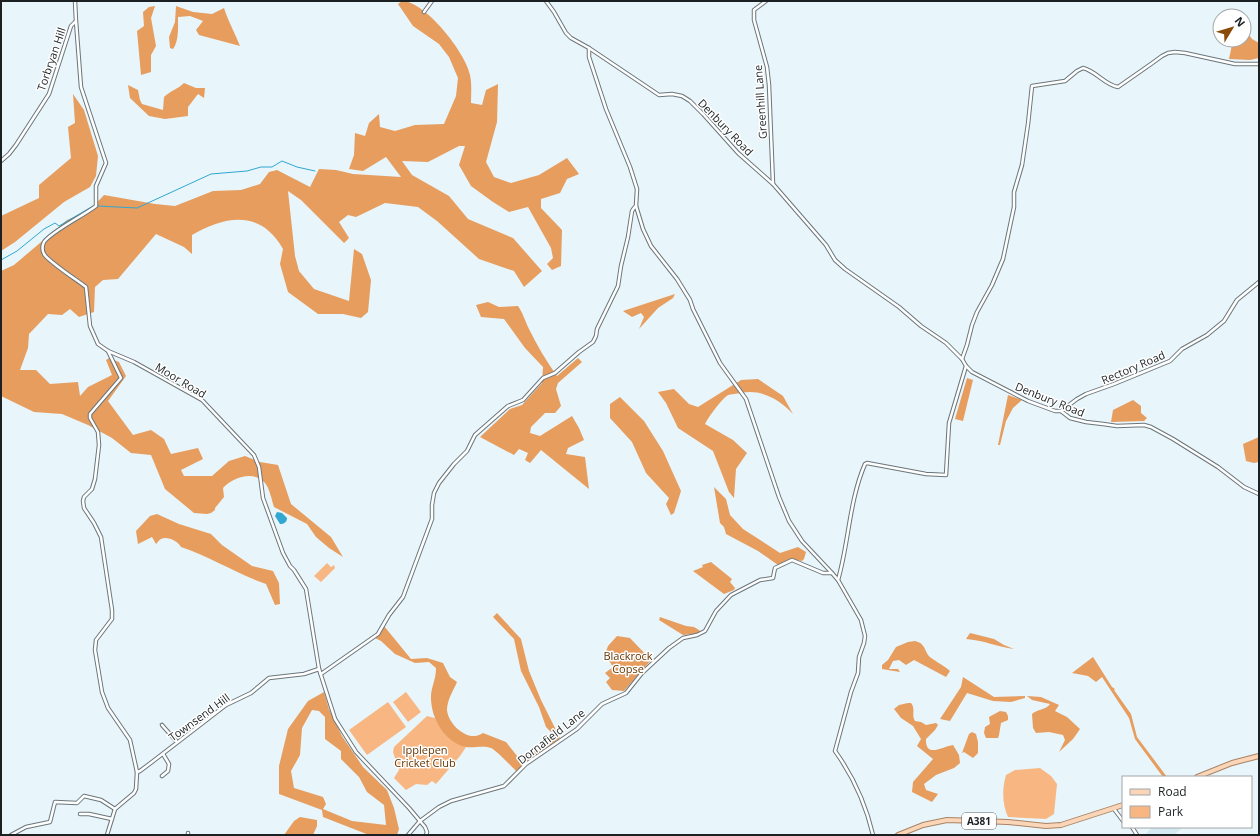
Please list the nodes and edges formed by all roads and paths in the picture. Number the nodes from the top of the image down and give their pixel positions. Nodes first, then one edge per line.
1 (75, 1) edge
2 (432, 1) edge
3 (546, 1) edge
4 (766, 1) edge
5 (424, 12) dead end
6 (76, 21) junction
7 (589, 48) junction
8 (1259, 64) edge
9 (1, 161) edge
10 (773, 184) junction
11 (636, 206) junction
12 (1259, 282) edge
13 (108, 351) junction
14 (962, 359) junction
15 (966, 366) junction
16 (1061, 411) junction
17 (1259, 494) edge
18 (832, 573) junction
19 (838, 580) junction
20 (319, 669) junction
21 (321, 674) junction
22 (162, 725) dead end
23 (178, 742) junction
24 (163, 754) junction
25 (1259, 756) edge
26 (137, 772) junction
27 (162, 776) dead end
28 (1200, 776) edge
29 (1122, 805) edge
30 (115, 809) junction
31 (1114, 809) junction
32 (80, 814) dead end
33 (112, 819) junction
34 (1122, 820) edge
35 (420, 821) junction
36 (11, 835) edge
37 (107, 835) edge
38 (408, 835) edge
39 (426, 835) edge
40 (873, 835) edge
41 (898, 835) edge

1 - 6 street
2 - 5 street
3 - 7 street, Denbury Road
4 - 10 street, Greenhill Lane
6 - 9 street, Torbryan Hill
6 - 13 street
7 - 10 street, Denbury Road
7 - 11 street
8 - 14 street
10 - 14 street, Denbury Road
11 - 18 street
11 - 21 street
12 - 16 street, Rectory Road
13 - 20 street, Moor Road
13 - 26 street
14 - 15 street, Denbury Road
15 - 16 street, Denbury Road
15 - 19 street
16 - 17 street, Denbury Road
18 - 19 street
18 - 35 street, Dornafield Lane
19 - 40 street
20 - 21 street, Moor Road
20 - 23 street, Townsend Hill
21 - 35 street, Moor Road
22 - 23 street
23 - 24 street, Townsend Hill
24 - 26 street, Townsend Hill
24 - 27 street
25 - 28 main road
26 - 30 street
29 - 31 main road, A381
30 - 33 street
30 - 36 street
31 - 34 street
31 - 41 main road, A381
32 - 33 street
33 - 37 street
35 - 38 street
35 - 39 street

